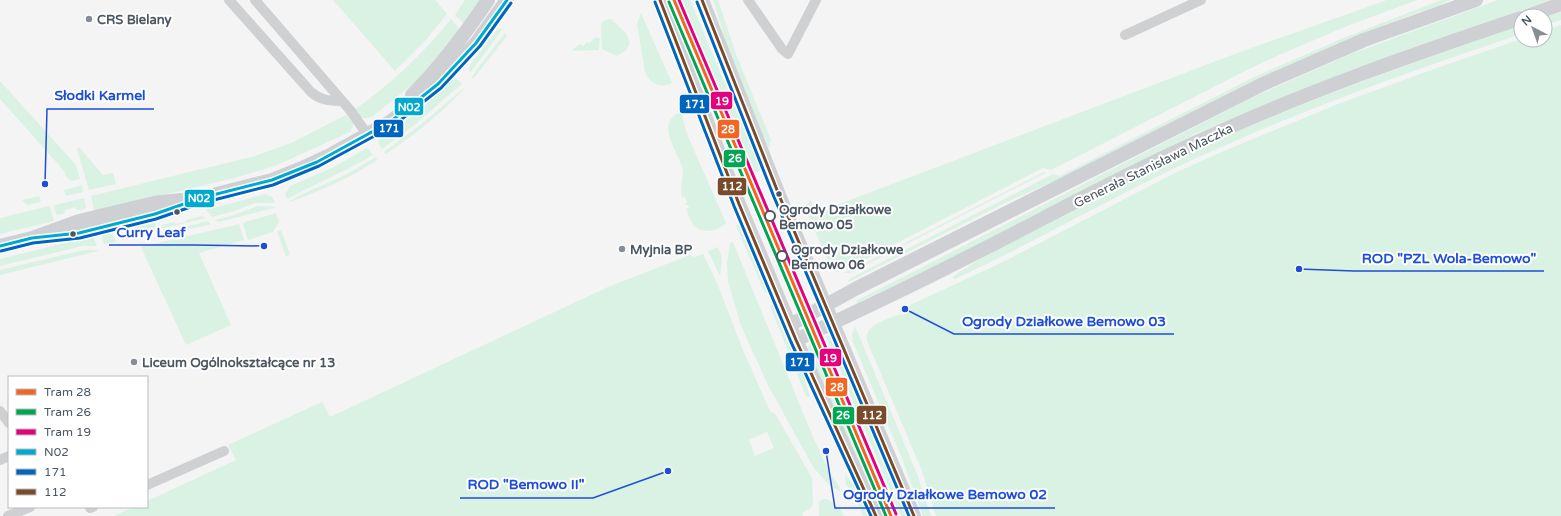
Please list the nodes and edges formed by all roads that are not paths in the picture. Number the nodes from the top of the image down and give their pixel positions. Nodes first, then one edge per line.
1 (229, 0) edge
2 (254, 0) edge
3 (488, 0) edge
4 (507, 0) edge
5 (660, 0) edge
6 (702, 0) edge
7 (748, 0) edge
8 (816, 0) edge
9 (1200, 0) edge
10 (1476, 0) edge
11 (1561, 4) edge
12 (1550, 8) edge
13 (1513, 21) edge
14 (1125, 35) dead end
15 (341, 102) junction
16 (366, 134) junction
17 (0, 246) edge
18 (825, 306) junction
19 (832, 323) junction
20 (790, 325) junction
21 (796, 340) junction
22 (0, 411) edge
23 (8, 422) edge
24 (224, 451) dead end
25 (148, 484) edge
26 (28, 508) edge
27 (8, 516) edge
28 (876, 516) edge
29 (914, 516) edge

1 - 15 street
2 - 15 street
3 - 16 main road
4 - 16 main road
5 - 20 main road
6 - 18 main road
7 - 8 street
9 - 14 street
10 - 18 main road, Generała Stanisława Maczka
11 - 12 main road
13 - 19 main road, Generała Stanisława Maczka
15 - 16 street
16 - 17 main road
18 - 19 main road
18 - 20 main road, Generała Stanisława Maczka
19 - 21 main road, Generała Stanisława Maczka
19 - 29 main road
20 - 21 main road
21 - 28 main road
22 - 23 street
24 - 25 street
26 - 27 street

